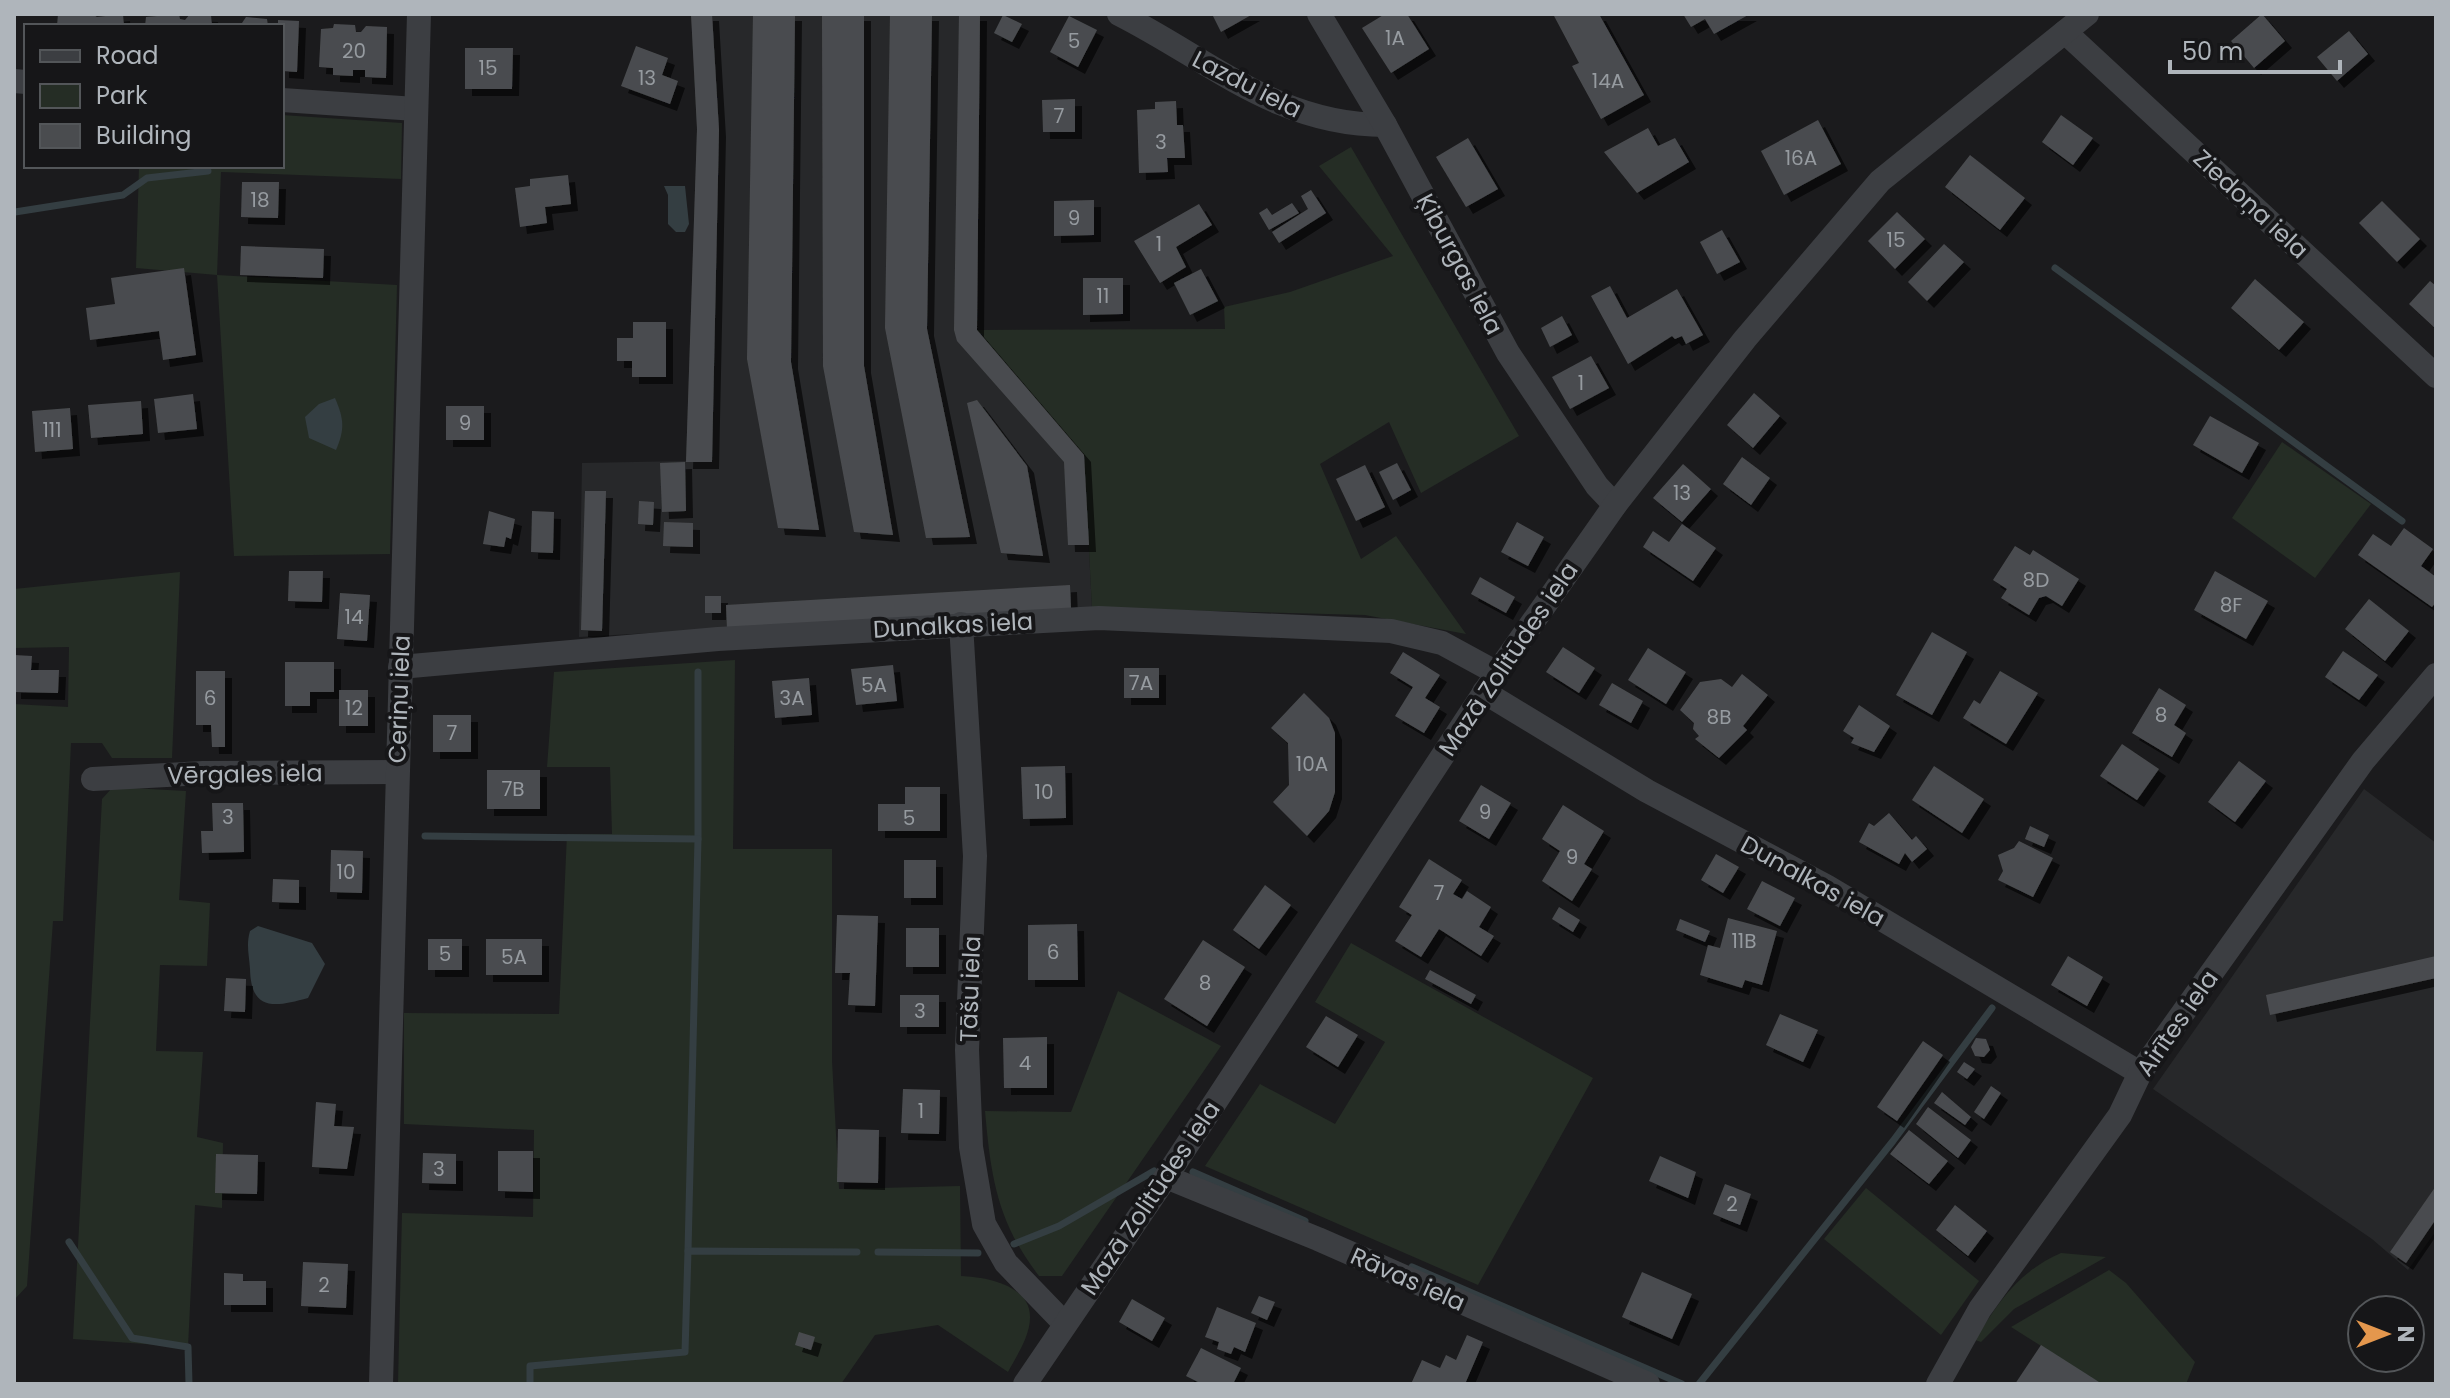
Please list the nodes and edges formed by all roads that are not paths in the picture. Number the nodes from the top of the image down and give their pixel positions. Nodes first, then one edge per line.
1 (419, 14) edge
2 (1119, 14) edge
3 (1319, 14) edge
4 (2087, 14) edge
5 (2065, 32) junction
6 (284, 100) edge
7 (416, 109) junction
8 (1385, 125) junction
9 (2436, 376) edge
10 (1615, 505) junction
11 (961, 624) junction
12 (400, 667) junction
13 (2436, 675) edge
14 (1491, 682) junction
15 (397, 772) junction
16 (93, 779) dead end
17 (2140, 1073) junction
18 (1166, 1177) junction
19 (1065, 1324) junction
20 (381, 1384) edge
21 (1025, 1384) edge
22 (1648, 1384) edge
23 (1938, 1384) edge

1 - 7 street, Ceriņu iela
2 - 8 street, Lazdu iela
3 - 8 street, Ķiburgas iela
4 - 5 street, Mazā Zolitūdes iela
5 - 9 street, Ziedoņa iela
5 - 10 street, Mazā Zolitūdes iela
6 - 7 street
7 - 12 street, Ceriņu iela
8 - 10 street, Ķiburgas iela
10 - 14 street, Mazā Zolitūdes iela
11 - 12 street, Dunalkas iela
11 - 14 street, Dunalkas iela
11 - 19 street, Tāšu iela
12 - 15 street, Ceriņu iela
13 - 17 street, Airītes iela
14 - 17 street, Dunalkas iela
14 - 18 street, Mazā Zolitūdes iela
15 - 16 street, Vērgales iela
15 - 20 street, Ceriņu iela
17 - 23 street, Airītes iela
18 - 19 street, Mazā Zolitūdes iela
18 - 22 street, Rāvas iela
19 - 21 street, Mazā Zolitūdes iela

